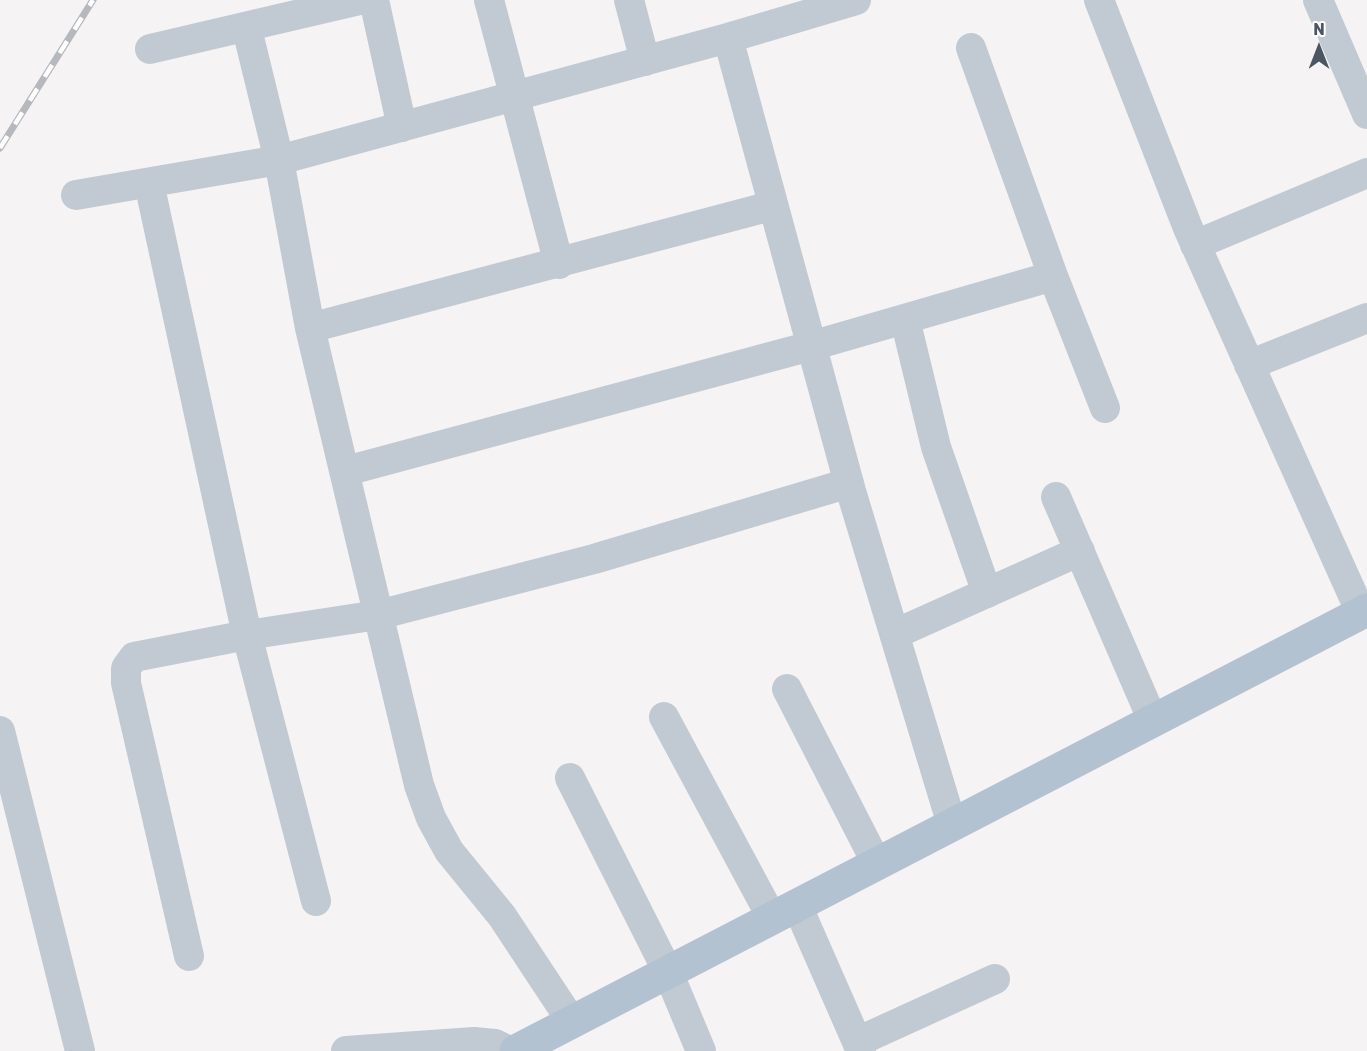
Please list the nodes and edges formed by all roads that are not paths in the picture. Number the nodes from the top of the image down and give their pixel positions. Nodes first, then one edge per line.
1 (360, 0) edge
2 (374, 0) edge
3 (489, 0) edge
4 (629, 0) edge
5 (856, 0) edge
6 (1099, 0) edge
7 (1318, 0) edge
8 (781, 11) edge
9 (247, 29) junction
10 (728, 38) junction
11 (971, 48) dead end
12 (150, 49) dead end
13 (645, 61) junction
14 (516, 96) junction
15 (1367, 114) edge
16 (402, 127) junction
17 (279, 160) junction
18 (1367, 173) edge
19 (149, 183) junction
20 (76, 195) dead end
21 (771, 206) junction
22 (1195, 245) junction
23 (559, 264) junction
24 (1053, 276) junction
25 (1367, 318) edge
26 (904, 319) junction
27 (310, 328) junction
28 (811, 346) junction
29 (1249, 365) junction
30 (1105, 408) dead end
31 (346, 471) junction
32 (849, 483) junction
33 (1056, 497) dead end
34 (1080, 551) junction
35 (987, 593) junction
36 (1364, 612) edge
37 (378, 615) junction
38 (895, 634) junction
39 (247, 635) junction
40 (787, 689) dead end
41 (664, 717) dead end
42 (1153, 721) junction
43 (0, 730) edge
44 (570, 778) dead end
45 (952, 825) junction
46 (877, 864) junction
47 (316, 902) dead end
48 (785, 912) junction
49 (189, 956) dead end
50 (668, 972) junction
51 (995, 979) dead end
52 (572, 1022) junction
53 (859, 1046) edge
54 (80, 1051) edge
55 (346, 1051) edge
56 (509, 1051) edge
57 (516, 1051) edge
58 (701, 1051) edge

1 - 9 street
2 - 16 street
3 - 14 street
4 - 13 street
5 - 8 street
6 - 22 street
7 - 15 street
8 - 10 street
9 - 12 street
9 - 17 street
10 - 13 street
10 - 21 street
11 - 24 street
13 - 14 street
14 - 16 street
14 - 23 street
16 - 17 street
17 - 19 street
17 - 27 street
18 - 22 street
19 - 20 street
19 - 39 street
21 - 23 street
21 - 28 street
22 - 29 street
23 - 27 street
24 - 26 street
24 - 30 street
25 - 29 street
26 - 28 street
26 - 35 street
27 - 31 street
28 - 31 street
28 - 32 street
29 - 36 street
31 - 37 street
32 - 37 street
32 - 38 street
33 - 34 street
34 - 35 street
34 - 42 street
35 - 38 street
36 - 42 main road
37 - 39 street
37 - 52 street
38 - 45 street
39 - 47 street
39 - 49 street
40 - 46 street
41 - 48 street
42 - 45 main road
43 - 54 street
44 - 50 street
45 - 46 main road
46 - 48 main road
48 - 50 main road
48 - 53 street
50 - 52 main road
50 - 58 street
51 - 53 street
52 - 57 main road
55 - 56 street

